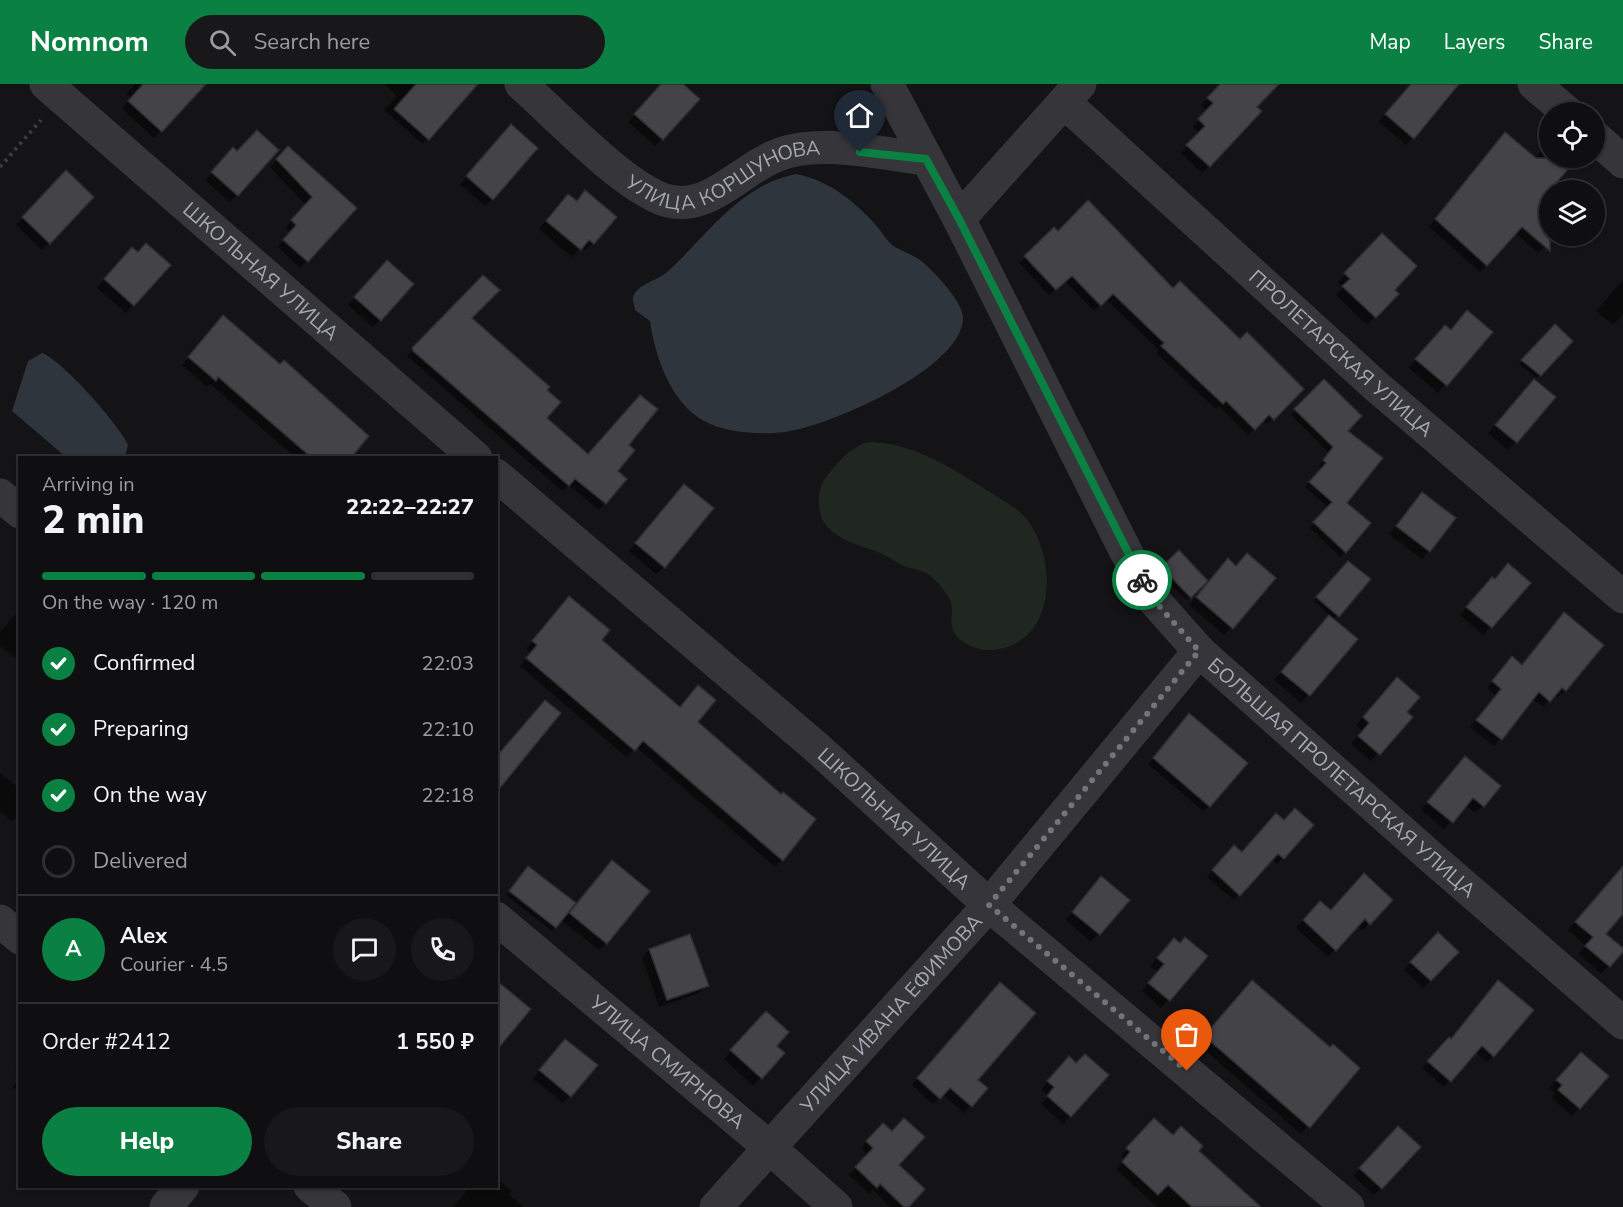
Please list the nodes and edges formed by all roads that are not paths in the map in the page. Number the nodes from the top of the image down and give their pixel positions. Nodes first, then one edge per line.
1 (521, 84) edge
2 (887, 84) edge
3 (1534, 84) edge
4 (53, 90) edge
5 (1072, 93) edge
6 (1555, 102) edge
7 (1605, 146) edge
8 (926, 159) junction
9 (1623, 162) edge
10 (959, 219) junction
11 (474, 456) edge
12 (498, 477) edge
13 (0, 495) edge
14 (18, 510) edge
15 (1623, 597) edge
16 (1199, 651) junction
17 (989, 905) junction
18 (498, 920) edge
19 (0, 921) edge
20 (18, 936) edge
21 (1623, 1023) edge
22 (769, 1146) junction
23 (181, 1188) edge
24 (312, 1188) edge
25 (166, 1207) edge
26 (334, 1207) edge
27 (716, 1207) edge
28 (836, 1207) edge
29 (1348, 1207) edge

1 - 8 street, УЛИЦА КОРШУНОВА
2 - 8 street, БОЛЬШАЯ ПРОЛЕТАРСКАЯ УЛИЦА
3 - 6 street
4 - 11 street, ШКОЛЬНАЯ УЛИЦА
5 - 10 street
5 - 15 street, ПРОЛЕТАРСКАЯ УЛИЦА
7 - 9 street
8 - 10 street, БОЛЬШАЯ ПРОЛЕТАРСКАЯ УЛИЦА
10 - 16 street, БОЛЬШАЯ ПРОЛЕТАРСКАЯ УЛИЦА
12 - 17 street, ШКОЛЬНАЯ УЛИЦА
13 - 14 street
16 - 17 street, УЛИЦА ИВАНА ЕФИМОВА
16 - 21 street, БОЛЬШАЯ ПРОЛЕТАРСКАЯ УЛИЦА
17 - 22 street, УЛИЦА ИВАНА ЕФИМОВА
17 - 29 street, ШКОЛЬНАЯ УЛИЦА
18 - 22 street, УЛИЦА СМИРНОВА
19 - 20 street
22 - 27 street, УЛИЦА ИВАНА ЕФИМОВА
22 - 28 street, УЛИЦА СМИРНОВА
23 - 25 street
24 - 26 street

